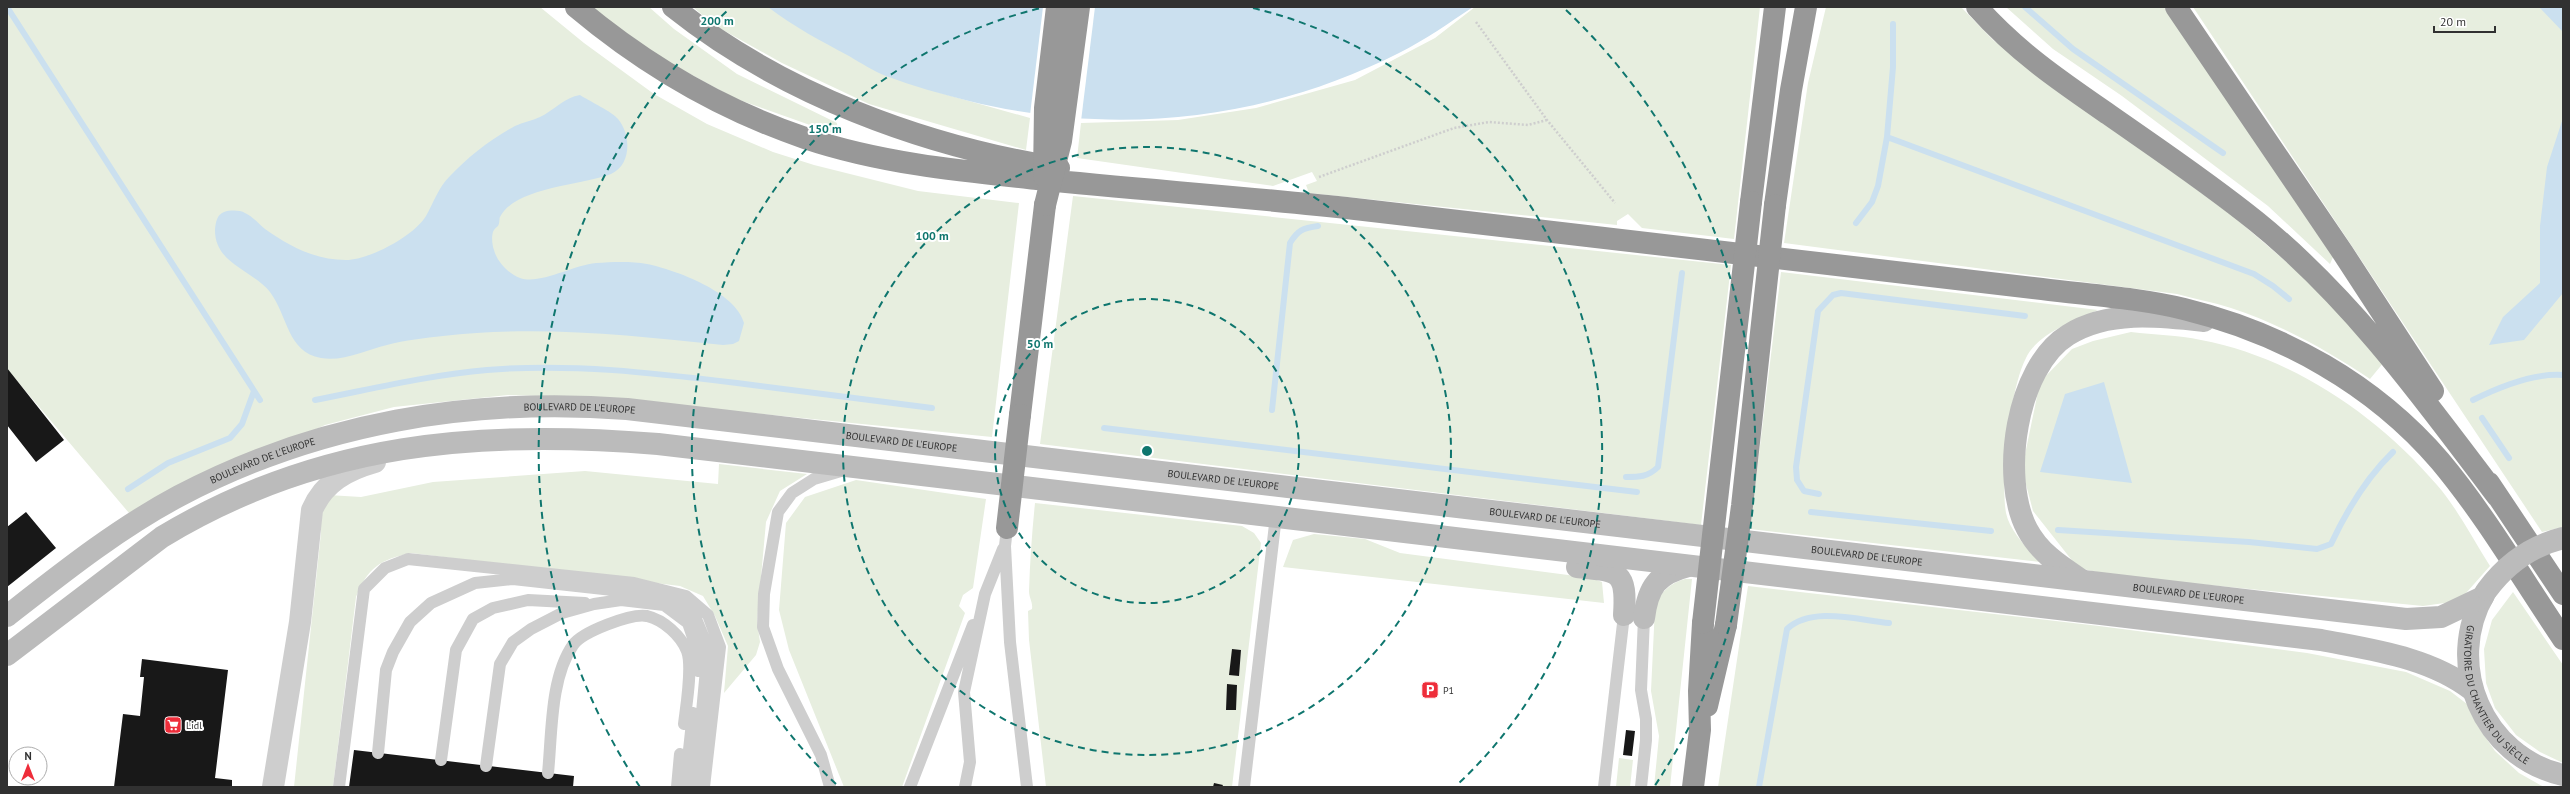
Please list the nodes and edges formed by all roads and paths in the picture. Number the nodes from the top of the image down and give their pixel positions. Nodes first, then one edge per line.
1 (576, 7) edge
2 (674, 7) edge
3 (1057, 7) edge
4 (1079, 7) edge
5 (1774, 7) edge
6 (1806, 7) edge
7 (1977, 7) edge
8 (2176, 7) edge
9 (1476, 22) dead end
10 (1547, 120) junction
11 (1319, 177) dead end
12 (1296, 203) junction
13 (1615, 203) dead end
14 (1045, 206) junction
15 (2239, 326) junction
16 (436, 446) junction
17 (854, 467) junction
18 (2497, 496) junction
19 (1276, 516) junction
20 (1362, 527) junction
21 (1006, 537) junction
22 (2563, 538) edge
23 (1688, 566) junction
24 (2084, 581) junction
25 (2485, 593) junction
26 (985, 594) junction
27 (2563, 594) edge
28 (594, 604) junction
29 (7, 616) edge
30 (1634, 616) junction
31 (2563, 639) edge
32 (7, 655) edge
33 (2472, 690) junction
34 (1700, 730) junction
35 (378, 753) dead end
36 (441, 760) dead end
37 (486, 766) dead end
38 (548, 773) dead end
39 (2563, 775) edge
40 (273, 787) edge
41 (339, 787) edge
42 (677, 787) edge
43 (686, 787) edge
44 (695, 787) edge
45 (704, 787) edge
46 (830, 787) edge
47 (910, 787) edge
48 (965, 787) edge
49 (1027, 787) edge
50 (1244, 787) edge
51 (1604, 787) edge
52 (1641, 787) edge
53 (1693, 787) edge

1 - 12 highway
2 - 12 highway
3 - 14 highway, bridge
4 - 14 highway, bridge
5 - 34 highway, bridge
6 - 34 highway, bridge
7 - 18 highway
8 - 18 highway
9 - 10 path
10 - 11 path
10 - 13 path
12 - 15 highway
14 - 21 highway, bridge
15 - 24 main road
15 - 31 highway
16 - 17 main road
16 - 32 main road
16 - 40 street
17 - 19 main road
17 - 46 lane
18 - 27 highway
19 - 20 main road
19 - 50 lane
20 - 23 main road
20 - 30 main road
21 - 26 lane
21 - 49 lane
22 - 25 main road, GIRATOIRE DU CHANTIER DU SIÈCLE, bridge
23 - 30 main road
23 - 33 main road
24 - 25 main road, BOULEVARD DE L'EUROPE
24 - 29 main road, BOULEVARD DE L'EUROPE
25 - 33 main road, GIRATOIRE DU CHANTIER DU SIÈCLE
26 - 47 lane
26 - 48 lane
28 - 36 lane
28 - 37 lane
28 - 43 lane
30 - 51 lane
30 - 52 lane
33 - 39 main road, GIRATOIRE DU CHANTIER DU SIÈCLE
34 - 53 highway
35 - 44 lane
38 - 42 lane
41 - 45 lane

